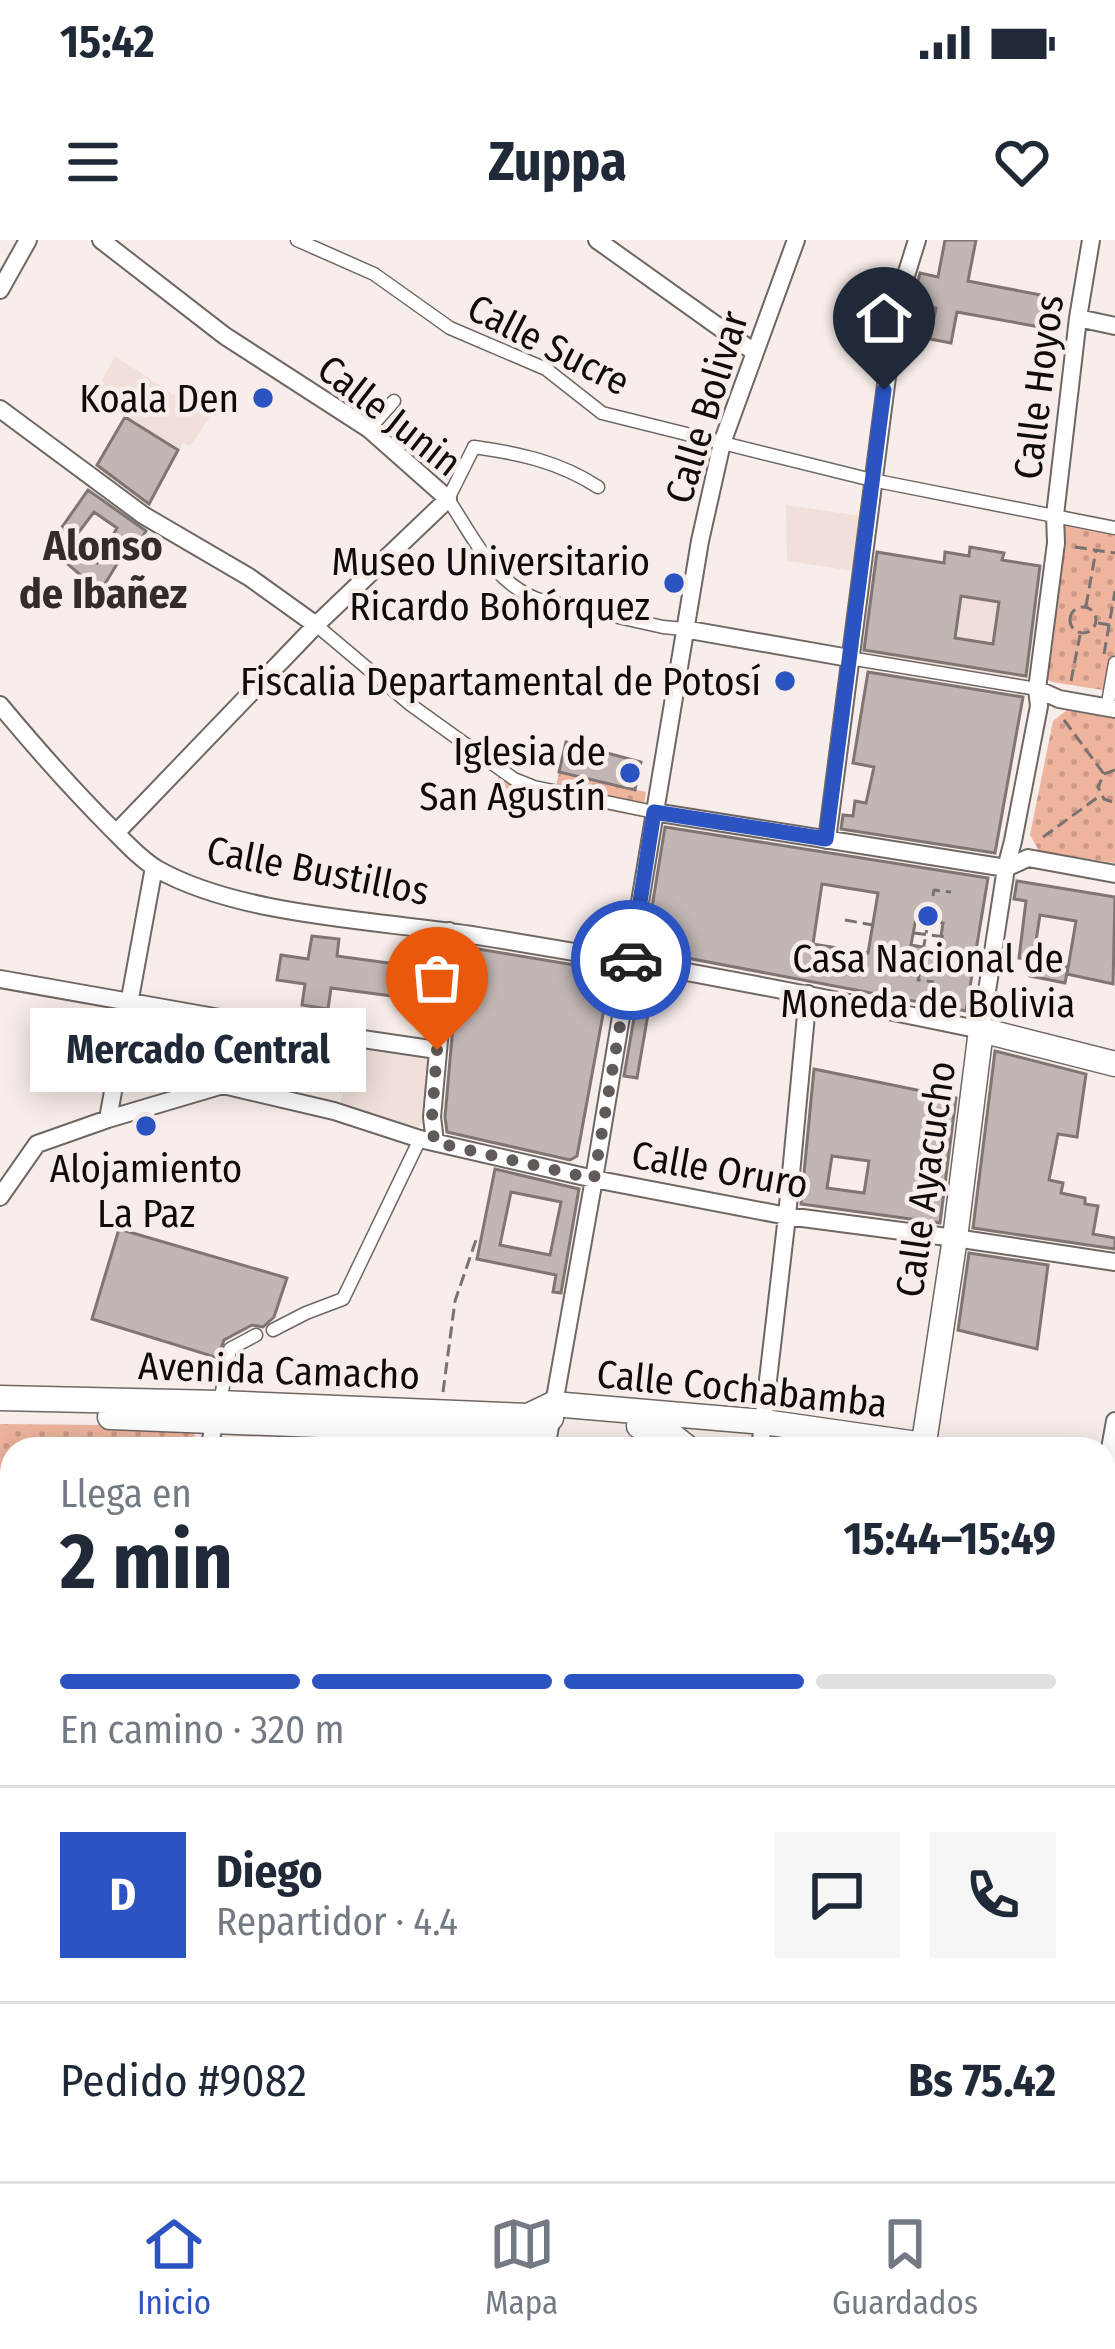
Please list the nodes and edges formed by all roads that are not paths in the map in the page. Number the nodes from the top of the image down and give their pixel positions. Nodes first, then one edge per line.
1 (28, 240) edge
2 (100, 240) edge
3 (297, 240) edge
4 (597, 240) edge
5 (796, 240) edge
6 (917, 240) edge
7 (1091, 240) edge
8 (0, 290) edge
9 (1078, 318) junction
10 (1115, 326) edge
11 (754, 352) junction
12 (394, 401) dead end
13 (0, 409) edge
14 (368, 429) junction
15 (722, 443) junction
16 (872, 480) junction
17 (598, 487) dead end
18 (448, 499) junction
19 (1055, 515) junction
20 (1115, 528) edge
21 (316, 625) junction
22 (684, 628) junction
23 (849, 658) junction
24 (1108, 664) edge
25 (1038, 697) junction
26 (0, 704) edge
27 (1111, 709) edge
28 (654, 812) junction
29 (116, 833) junction
30 (826, 839) junction
31 (154, 867) junction
32 (1006, 868) junction
33 (1115, 874) edge
34 (449, 932) junction
35 (631, 960) junction
36 (0, 979) edge
37 (808, 994) junction
38 (130, 1004) junction
39 (220, 1018) junction
40 (981, 1030) junction
41 (437, 1050) junction
42 (1115, 1064) edge
43 (223, 1084) junction
44 (108, 1119) junction
45 (427, 1141) junction
46 (594, 1179) junction
47 (0, 1197) edge
48 (787, 1216) junction
49 (955, 1238) junction
50 (1115, 1262) edge
51 (273, 1330) dead end
52 (256, 1335) dead end
53 (0, 1398) edge
54 (552, 1411) junction
55 (217, 1412) junction
56 (0, 1414) edge
57 (692, 1416) junction
58 (764, 1423) junction
59 (212, 1437) edge
60 (548, 1437) edge
61 (674, 1437) edge
62 (689, 1437) edge
63 (762, 1437) edge
64 (857, 1437) edge
65 (925, 1437) edge

1 - 8 street
2 - 14 street, Calle Junin
3 - 15 street, Calle Sucre
4 - 11 street
5 - 11 street, Calle Bolivar
6 - 16 street
7 - 9 street, Calle Hoyos
9 - 10 street
9 - 19 street, Calle Hoyos
11 - 15 street, Calle Bolivar
12 - 14 street
13 - 21 street
14 - 18 street, Calle Junin
15 - 16 street, Calle Sucre
15 - 22 street, Calle Bolivar
16 - 19 street, Calle Sucre
16 - 23 street
17 - 18 street
18 - 21 street
18 - 22 street, Calle Junin
19 - 20 street, Calle Sucre
19 - 25 street, Calle Hoyos
21 - 28 street
21 - 29 street
22 - 23 street, Calle Junin
22 - 28 street, Calle Bolivar
23 - 25 street
23 - 30 street
24 - 27 street
25 - 27 street
25 - 32 street, Calle Ayacucho
26 - 29 street, Calle Bustillos
28 - 30 street
28 - 35 street, Calle Bolivar
29 - 31 street, Calle Bustillos
30 - 32 street
31 - 34 street, Calle Bustillos
31 - 38 street
32 - 33 street
32 - 40 street, Calle Ayacucho
34 - 35 street, Calle Bustillos
34 - 41 street
35 - 37 street, Calle Bustillos
35 - 46 street, Calle Bolivar
36 - 38 street
37 - 40 street, Calle Bustillos
37 - 48 street
38 - 39 street
38 - 44 street
39 - 41 street
39 - 43 street
40 - 42 main road, Calle Bustillos
40 - 49 main road, Calle Ayacucho
41 - 45 street
43 - 44 street
43 - 45 street, Calle Oruro
44 - 47 street
45 - 46 street, Calle Oruro
45 - 51 street
46 - 48 street, Calle Oruro
46 - 54 street, Calle Bolivar
48 - 49 street, Calle Oruro
48 - 58 street
49 - 50 street, Calle Oruro
49 - 65 main road, Calle Ayacucho
52 - 55 street
53 - 55 main road, Avenida Camacho
54 - 55 main road, Avenida Camacho
54 - 55 main road, Avenida Camacho
54 - 57 main road, Calle Cochabamba
54 - 60 street, Calle Bolivar
54 - 61 main road, Calle Cochabamba
55 - 56 main road, Avenida Camacho
55 - 59 street
57 - 58 main road, Calle Cochabamba
57 - 62 street
58 - 63 street
58 - 64 main road, Calle Cochabamba

